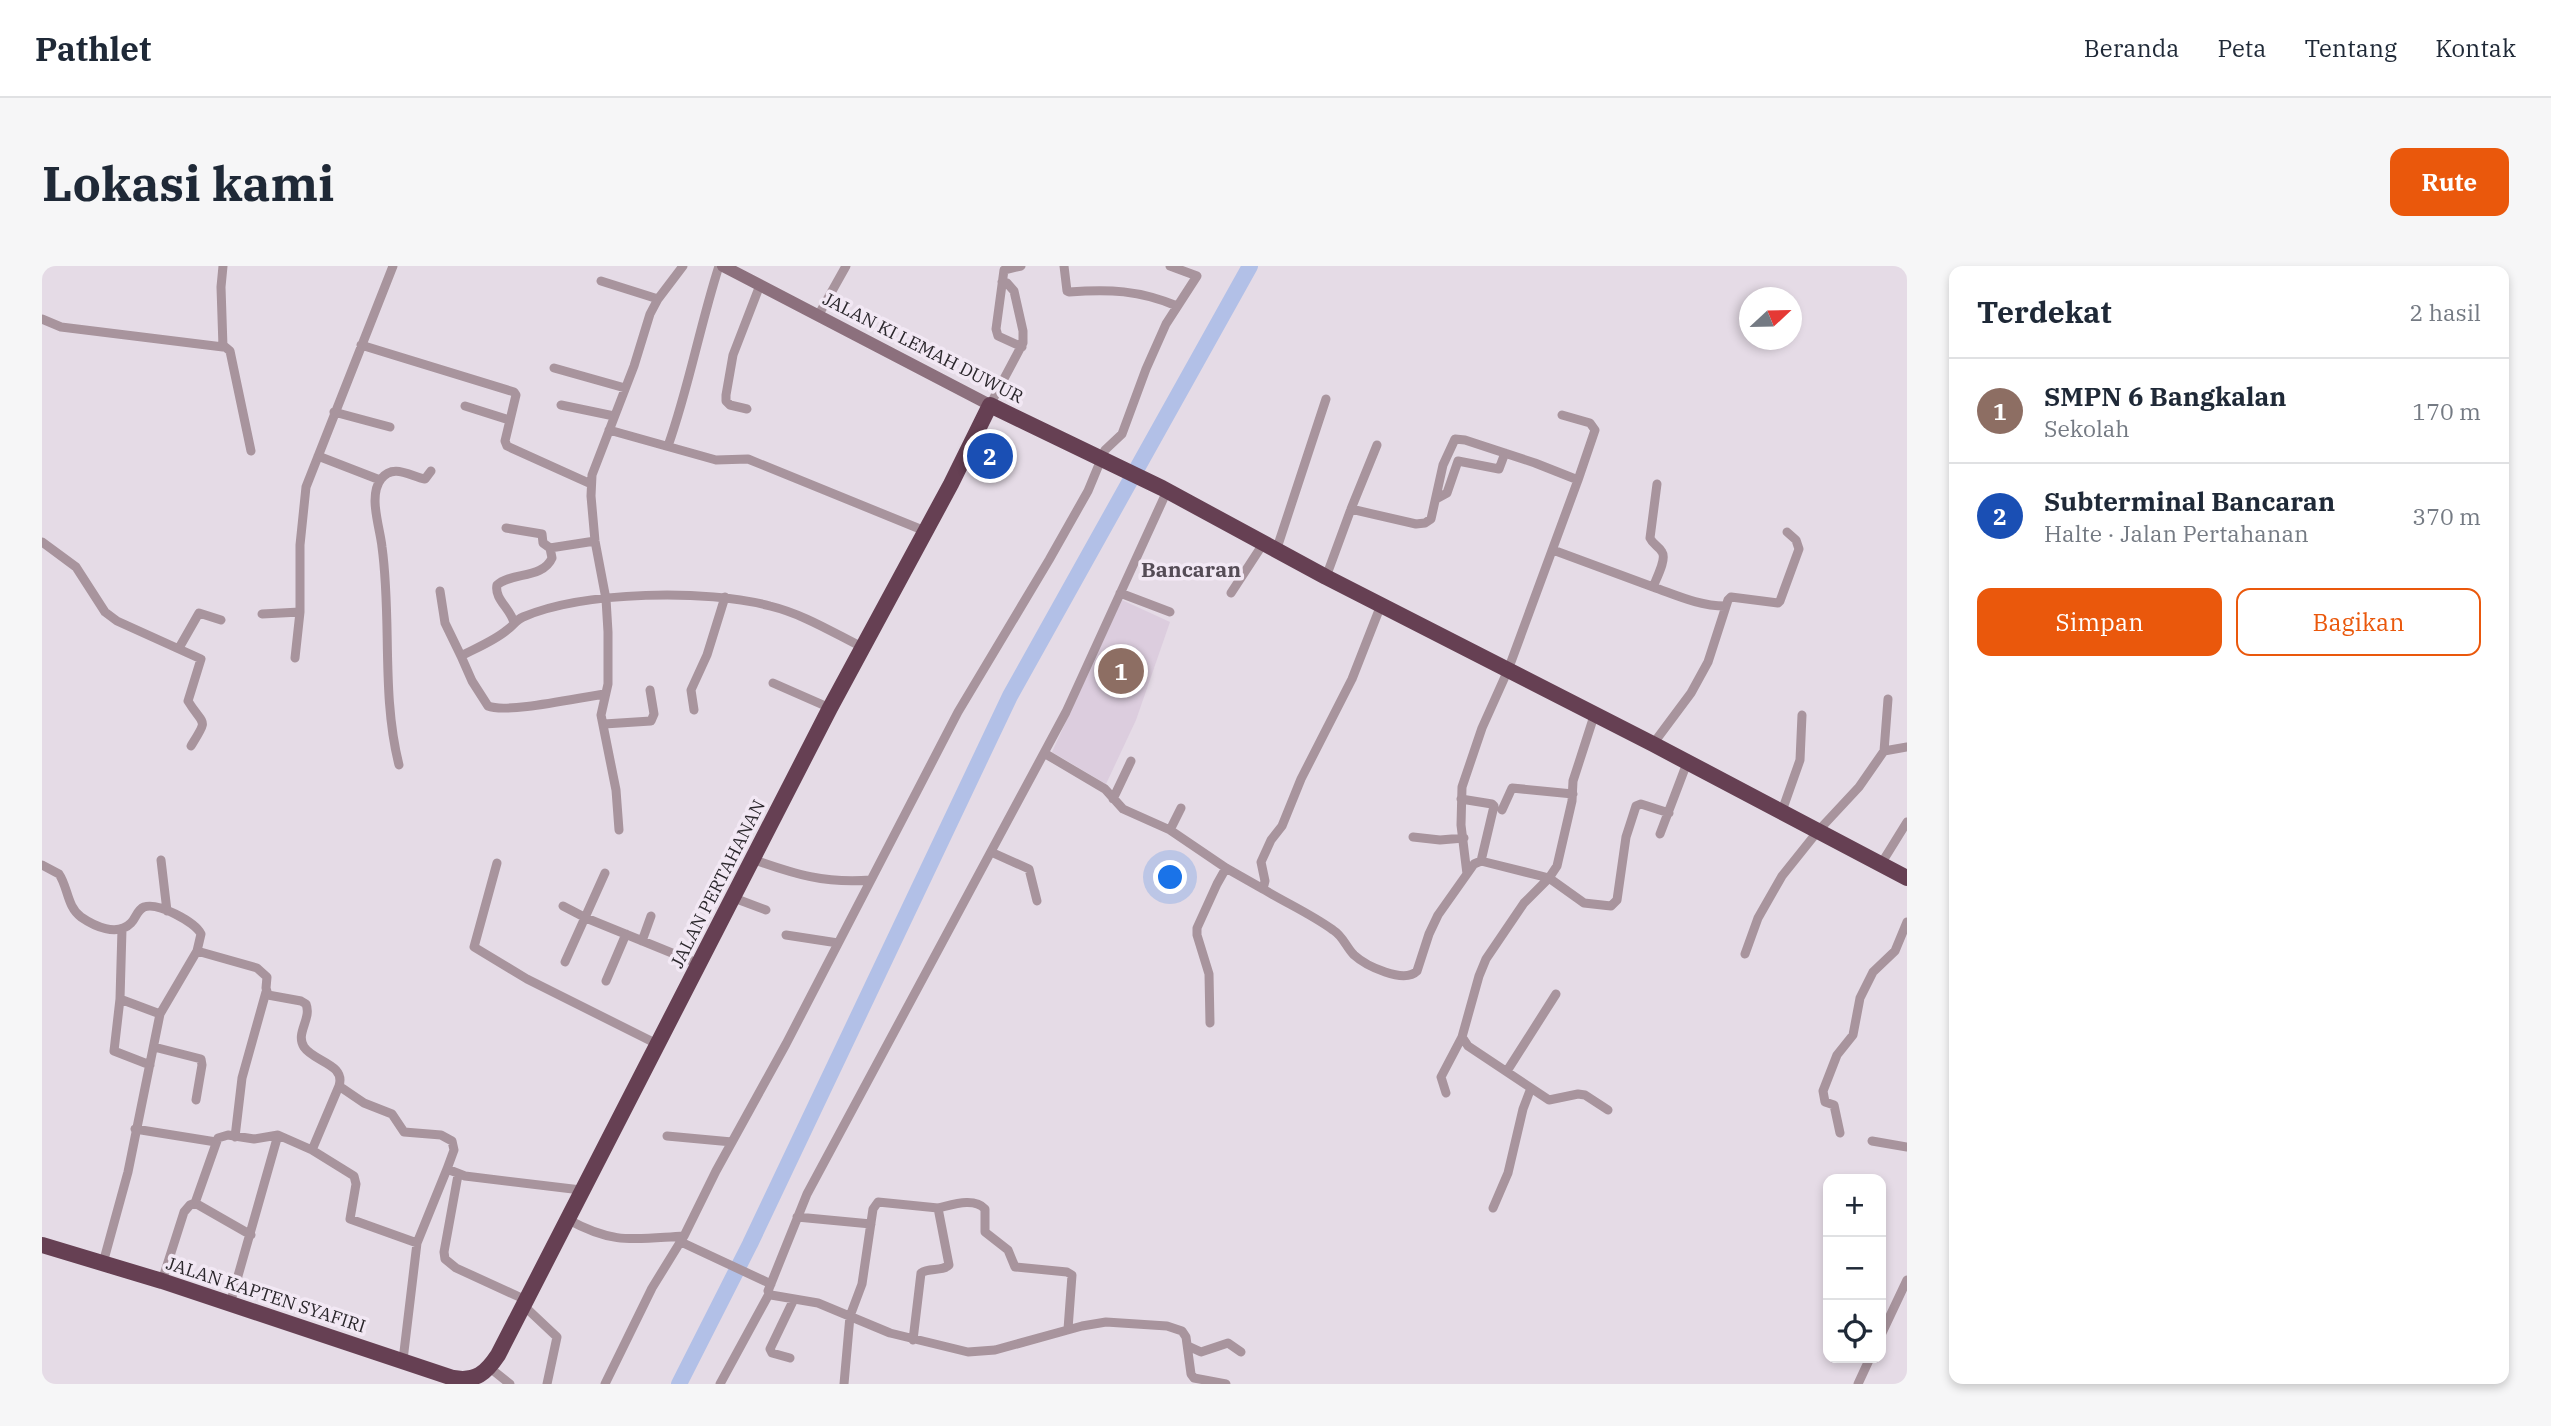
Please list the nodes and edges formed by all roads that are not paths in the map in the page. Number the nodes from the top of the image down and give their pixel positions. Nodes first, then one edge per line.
1 (223, 266) edge
2 (393, 266) edge
3 (683, 266) edge
4 (721, 266) edge
5 (846, 266) edge
6 (1021, 266) edge
7 (1064, 266) edge
8 (1170, 266) edge
9 (601, 281) dead end
10 (1002, 282) junction
11 (760, 285) junction
12 (658, 299) junction
13 (1177, 306) junction
14 (818, 316) junction
15 (42, 319) edge
16 (361, 345) junction
17 (224, 346) junction
18 (1022, 347) junction
19 (554, 368) dead end
20 (625, 388) junction
21 (1326, 399) dead end
22 (561, 405) dead end
23 (990, 405) junction
24 (466, 406) dead end
25 (747, 409) dead end
26 (334, 412) junction
27 (1562, 415) dead end
28 (614, 416) junction
29 (509, 419) junction
30 (390, 427) dead end
31 (609, 430) junction
32 (1377, 445) dead end
33 (668, 446) junction
34 (251, 451) dead end
35 (1505, 453) junction
36 (318, 456) junction
37 (1104, 460) junction
38 (431, 471) dead end
39 (380, 480) junction
40 (1578, 480) junction
41 (591, 484) junction
42 (1657, 484) dead end
43 (1165, 489) junction
44 (1436, 499) junction
45 (1351, 509) junction
46 (506, 528) dead end
47 (925, 531) junction
48 (1787, 532) dead end
49 (595, 541) junction
50 (42, 542) edge
51 (1269, 547) junction
52 (550, 548) junction
53 (1553, 550) junction
54 (1326, 577) junction
55 (1653, 587) junction
56 (440, 591) dead end
57 (1120, 593) junction
58 (1231, 593) dead end
59 (725, 597) junction
60 (606, 599) junction
61 (1381, 605) junction
62 (1725, 606) junction
63 (300, 612) junction
64 (1170, 612) dead end
65 (262, 614) dead end
66 (221, 620) dead end
67 (514, 623) junction
68 (862, 647) junction
69 (179, 648) junction
70 (461, 656) junction
71 (295, 658) dead end
72 (1508, 670) junction
73 (773, 683) dead end
74 (650, 690) dead end
75 (606, 694) junction
76 (1888, 698) dead end
77 (830, 708) junction
78 (694, 710) dead end
79 (1802, 715) dead end
80 (1594, 716) junction
81 (604, 724) junction
82 (1653, 744) junction
83 (191, 746) dead end
84 (1907, 747) edge
85 (1884, 751) junction
86 (1044, 753) junction
87 (1131, 761) dead end
88 (1687, 763) junction
89 (399, 765) dead end
90 (1573, 794) junction
91 (1114, 799) junction
92 (1461, 799) junction
93 (1181, 808) dead end
94 (1502, 810) dead end
95 (1782, 811) junction
96 (1669, 813) junction
97 (1907, 822) edge
98 (620, 830) dead end
99 (1170, 830) junction
100 (1818, 831) junction
101 (1660, 834) dead end
102 (1413, 837) dead end
103 (1464, 838) junction
104 (991, 852) junction
105 (751, 859) junction
106 (161, 860) dead end
107 (1481, 861) junction
108 (496, 863) dead end
109 (1881, 864) junction
110 (42, 865) edge
111 (1226, 868) junction
112 (605, 873) dead end
113 (1467, 874) junction
114 (1549, 878) junction
115 (1907, 878) edge
116 (871, 880) junction
117 (1263, 889) junction
118 (734, 898) junction
119 (1037, 901) dead end
120 (563, 906) dead end
121 (766, 910) dead end
122 (167, 911) junction
123 (651, 916) dead end
124 (586, 918) junction
125 (1907, 922) edge
126 (122, 929) junction
127 (626, 934) junction
128 (786, 935) dead end
129 (642, 941) junction
130 (838, 943) junction
131 (197, 951) junction
132 (1745, 954) dead end
133 (565, 962) dead end
134 (699, 964) junction
135 (606, 981) dead end
136 (266, 992) junction
137 (1556, 994) dead end
138 (120, 999) junction
139 (160, 1014) junction
140 (1210, 1023) dead end
141 (1462, 1037) junction
142 (657, 1044) junction
143 (154, 1047) junction
144 (150, 1065) junction
145 (1507, 1072) junction
146 (339, 1086) junction
147 (1531, 1088) junction
148 (1446, 1093) dead end
149 (196, 1100) dead end
150 (1608, 1110) dead end
151 (135, 1129) junction
152 (1840, 1133) dead end
153 (278, 1135) junction
154 (667, 1136) dead end
155 (235, 1137) junction
156 (1872, 1141) dead end
157 (216, 1142) junction
158 (732, 1142) junction
159 (1907, 1147) edge
160 (312, 1150) junction
161 (447, 1169) junction
162 (458, 1175) junction
163 (581, 1190) junction
164 (195, 1203) junction
165 (937, 1208) junction
166 (1493, 1208) dead end
167 (797, 1217) junction
168 (567, 1219) junction
169 (871, 1224) junction
170 (251, 1235) junction
171 (682, 1239) junction
172 (417, 1242) junction
173 (42, 1245) edge
174 (103, 1263) junction
175 (1907, 1280) edge
176 (162, 1281) junction
177 (770, 1289) junction
178 (794, 1299) junction
179 (524, 1303) junction
180 (230, 1304) junction
181 (850, 1316) junction
182 (1886, 1324) edge
183 (1068, 1329) junction
184 (913, 1340) junction
185 (1188, 1346) junction
186 (1241, 1352) dead end
187 (790, 1358) dead end
188 (403, 1360) junction
189 (1868, 1363) edge
190 (473, 1377) edge
191 (510, 1384) edge
192 (547, 1384) edge
193 (605, 1384) edge
194 (720, 1384) edge
195 (844, 1384) edge
196 (1226, 1384) edge
197 (1858, 1384) edge

1 - 17 street
2 - 16 street
3 - 12 street
4 - 11 main road, JALAN KI LEMAH DUWUR
4 - 33 street
5 - 14 street
6 - 10 street
7 - 13 street
8 - 13 street
9 - 12 street
10 - 18 street
10 - 18 street
11 - 14 main road, JALAN KI LEMAH DUWUR
11 - 25 street
12 - 20 street
13 - 37 street
14 - 23 main road, JALAN KI LEMAH DUWUR
15 - 17 street
16 - 26 street
16 - 29 street
17 - 34 street
18 - 23 street
19 - 20 street
20 - 28 street
21 - 51 street
22 - 28 street
23 - 37 highway, JALAN KI LEMAH DUWUR
23 - 47 highway, JALAN PERTAHANAN
24 - 29 street
26 - 30 street
26 - 36 street
27 - 40 street
28 - 31 street
29 - 41 street
31 - 33 street
31 - 41 street
32 - 45 street
33 - 47 street
35 - 40 street
35 - 44 street
35 - 44 street
36 - 39 street
36 - 63 street
37 - 43 highway, JALAN KI LEMAH DUWUR
37 - 116 street
38 - 39 street
39 - 89 street
40 - 53 street
41 - 49 street
42 - 55 street
43 - 51 highway, JALAN KI LEMAH DUWUR
43 - 57 street
44 - 45 street
45 - 54 street
46 - 52 street
47 - 68 highway, JALAN PERTAHANAN
48 - 62 street
49 - 52 street
49 - 60 street
50 - 69 street
51 - 54 highway, JALAN KI LEMAH DUWUR
51 - 58 street
52 - 67 street
53 - 55 street
53 - 72 street
54 - 61 highway, JALAN KI LEMAH DUWUR
55 - 62 street
56 - 70 street
57 - 64 street
57 - 86 street
59 - 60 street
59 - 68 street
59 - 78 street
60 - 67 street
60 - 75 street
61 - 72 highway, JALAN KI LEMAH DUWUR
61 - 117 street
62 - 82 street
63 - 65 street
63 - 71 street
66 - 69 street
67 - 70 street
68 - 77 highway, JALAN PERTAHANAN
69 - 83 street
70 - 75 street
72 - 80 highway, JALAN KI LEMAH DUWUR
72 - 92 street
73 - 77 street
74 - 81 street
75 - 81 street
76 - 85 street
77 - 105 highway, JALAN PERTAHANAN
79 - 95 street
80 - 82 highway, JALAN KI LEMAH DUWUR
80 - 90 street
81 - 98 street
82 - 88 highway, JALAN KI LEMAH DUWUR
84 - 85 street
85 - 100 street
86 - 91 street
86 - 104 street
87 - 91 street
88 - 95 highway, JALAN KI LEMAH DUWUR
88 - 96 street
90 - 94 street
90 - 114 street
91 - 99 street
92 - 103 street
92 - 107 street
93 - 99 street
95 - 100 highway, JALAN KI LEMAH DUWUR
96 - 101 street
96 - 114 street
97 - 109 street
99 - 111 street
100 - 109 highway, JALAN KI LEMAH DUWUR
100 - 132 street
102 - 103 street
103 - 113 street
104 - 119 street
104 - 167 street
105 - 116 street
105 - 118 highway, JALAN PERTAHANAN
106 - 122 street
107 - 113 street
107 - 114 street
108 - 142 street
109 - 115 highway, JALAN KI LEMAH DUWUR
110 - 126 street
111 - 117 street
111 - 140 street
112 - 124 street
113 - 117 street
114 - 141 street
116 - 130 street
118 - 121 street
118 - 134 highway, JALAN PERTAHANAN
120 - 124 street
122 - 126 street
122 - 131 street
123 - 129 street
124 - 127 street
124 - 133 street
125 - 152 street
126 - 138 street
127 - 129 street
127 - 135 street
128 - 130 street
129 - 134 street
130 - 158 street
131 - 136 street
131 - 139 street
134 - 142 highway, JALAN PERTAHANAN
136 - 146 street
136 - 155 street
137 - 145 street
138 - 139 street
138 - 144 street
139 - 143 street
141 - 145 street
141 - 148 street
142 - 163 highway, JALAN PERTAHANAN
143 - 144 street
143 - 149 street
144 - 151 street
145 - 147 street
146 - 160 street
146 - 161 street
147 - 150 street
147 - 166 street
151 - 157 street
151 - 174 street
153 - 155 street
153 - 160 street
153 - 170 street
154 - 158 street
155 - 157 street
156 - 159 street
157 - 164 street
158 - 171 street
160 - 172 street
161 - 162 street
161 - 172 street
162 - 163 street
162 - 179 street
163 - 168 highway, JALAN PERTAHANAN
164 - 170 street
164 - 176 street
165 - 169 street
165 - 183 street
165 - 184 street
167 - 169 street
167 - 177 street
168 - 171 street
168 - 179 highway, JALAN PERTAHANAN
169 - 181 street
170 - 180 street
171 - 177 street
171 - 193 street
172 - 188 street
173 - 174 highway, JALAN KAPTEN SYAFIRI
174 - 176 highway, JALAN KAPTEN SYAFIRI
175 - 182 street
176 - 180 highway, JALAN KAPTEN SYAFIRI
177 - 178 street
177 - 194 street
178 - 181 street
178 - 187 street
179 - 190 highway, JALAN PERTAHANAN
179 - 192 street
180 - 188 highway, JALAN KAPTEN SYAFIRI
181 - 184 street
181 - 195 street
183 - 184 street
183 - 185 street
185 - 186 street
185 - 196 street
188 - 190 highway, JALAN KAPTEN SYAFIRI
189 - 197 street
190 - 191 street

